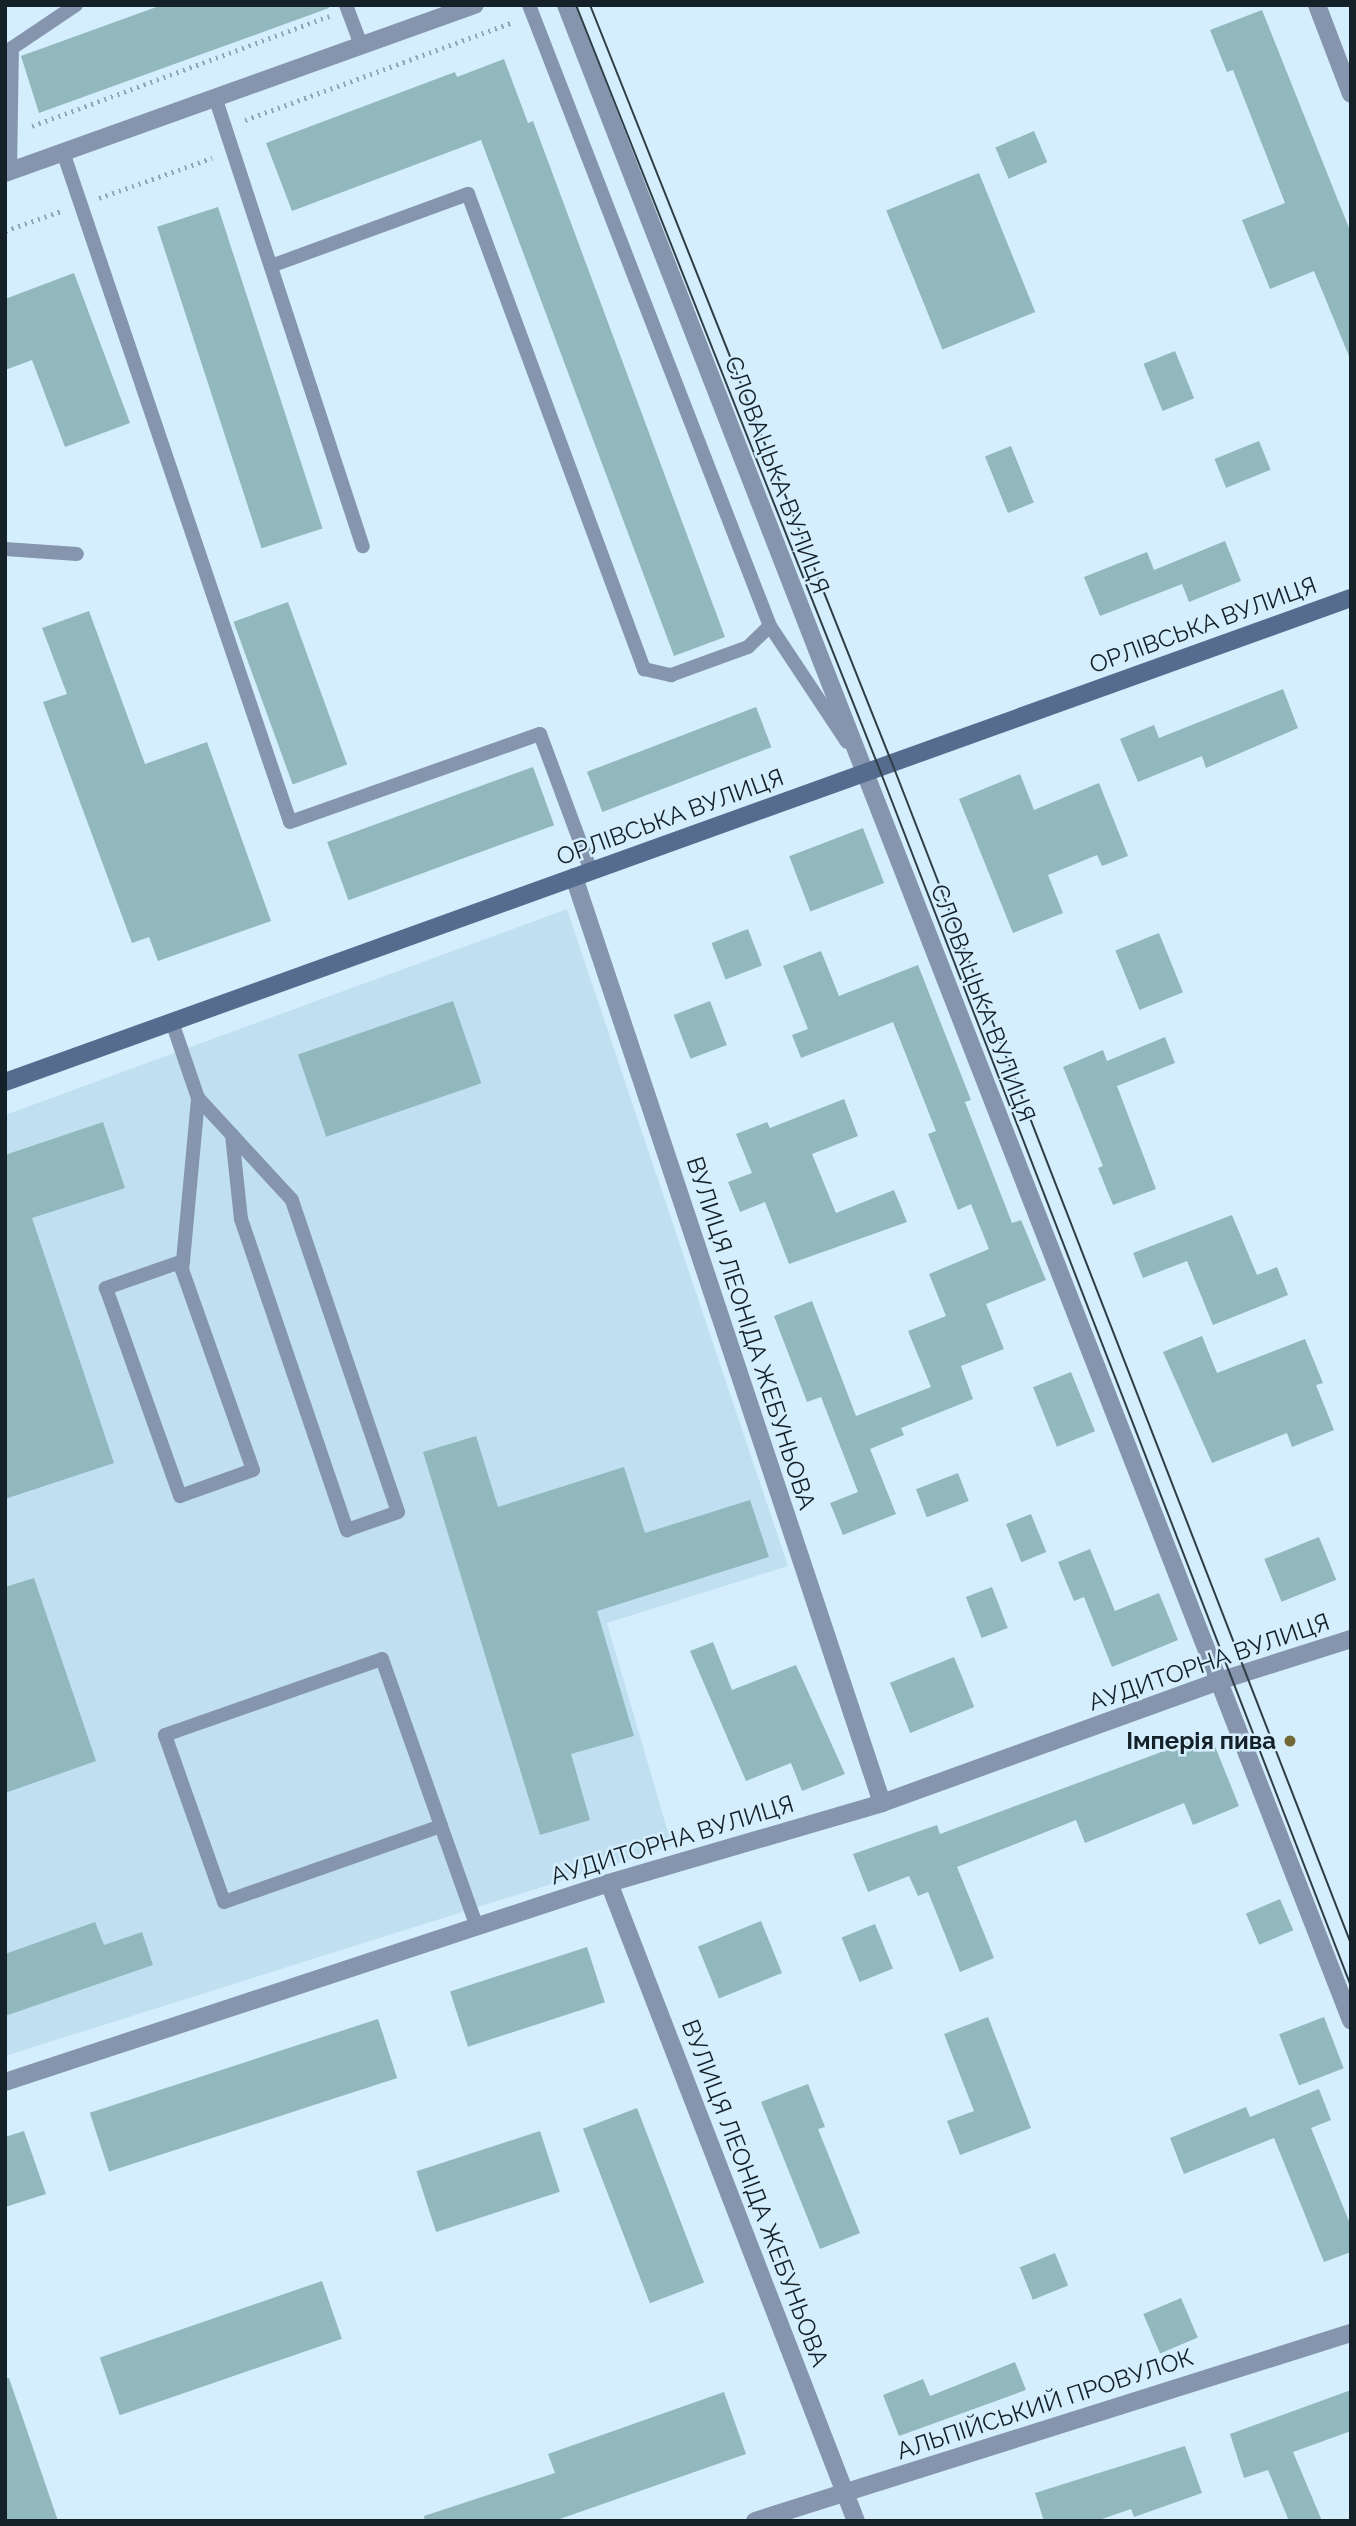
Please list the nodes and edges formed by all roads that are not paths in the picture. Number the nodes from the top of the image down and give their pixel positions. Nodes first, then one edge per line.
1 (76, 5) edge
2 (475, 5) edge
3 (566, 5) edge
4 (1317, 5) edge
5 (347, 7) edge
6 (530, 10) edge
7 (361, 45) junction
8 (1351, 94) edge
9 (215, 97) junction
10 (63, 152) junction
11 (8, 172) edge
12 (271, 267) junction
13 (363, 546) dead end
14 (5, 549) edge
15 (77, 554) dead end
16 (1351, 598) edge
17 (770, 626) junction
18 (868, 772) junction
19 (582, 874) junction
20 (172, 1022) junction
21 (5, 1082) edge
22 (198, 1098) junction
23 (233, 1135) junction
24 (183, 1261) junction
25 (1351, 1639) edge
26 (1216, 1682) junction
27 (882, 1803) junction
28 (441, 1826) junction
29 (610, 1883) junction
30 (477, 1927) junction
31 (1351, 2020) edge
32 (5, 2082) edge
33 (1351, 2333) edge
34 (844, 2493) junction
35 (755, 2521) edge
36 (856, 2521) edge

1 - 11 lane
2 - 7 street
3 - 18 street, СЛОВАЦЬКА ВУЛИЦЯ
4 - 8 street
5 - 7 lane
6 - 17 lane
7 - 9 street
9 - 10 street
9 - 12 lane
10 - 11 street
10 - 19 lane
12 - 13 lane
12 - 17 lane
14 - 15 lane
16 - 18 street, ОРЛІВСЬКА ВУЛИЦЯ
17 - 18 lane
18 - 19 street, ОРЛІВСЬКА ВУЛИЦЯ
18 - 26 street, СЛОВАЦЬКА ВУЛИЦЯ
19 - 20 street, ОРЛІВСЬКА ВУЛИЦЯ
19 - 27 street, ВУЛИЦЯ ЛЕОНІДА ЖЕБУНЬОВА
20 - 21 street, ОРЛІВСЬКА ВУЛИЦЯ
20 - 22 lane
22 - 23 lane
22 - 24 lane
23 - 23 lane
24 - 24 lane
25 - 26 street, АУДИТОРНА ВУЛИЦЯ
26 - 27 street, АУДИТОРНА ВУЛИЦЯ
26 - 31 street, СЛОВАЦЬКА ВУЛИЦЯ
27 - 29 street, АУДИТОРНА ВУЛИЦЯ
28 - 28 lane
28 - 30 lane
29 - 30 street, АУДИТОРНА ВУЛИЦЯ
29 - 34 street, ВУЛИЦЯ ЛЕОНІДА ЖЕБУНЬОВА
30 - 32 street, АУДИТОРНА ВУЛИЦЯ
33 - 34 street, АЛЬПІЙСЬКИЙ ПРОВУЛОК
34 - 35 street, АЛЬПІЙСЬКИЙ ПРОВУЛОК
34 - 36 street, ВУЛИЦЯ ЛЕОНІДА ЖЕБУНЬОВА

